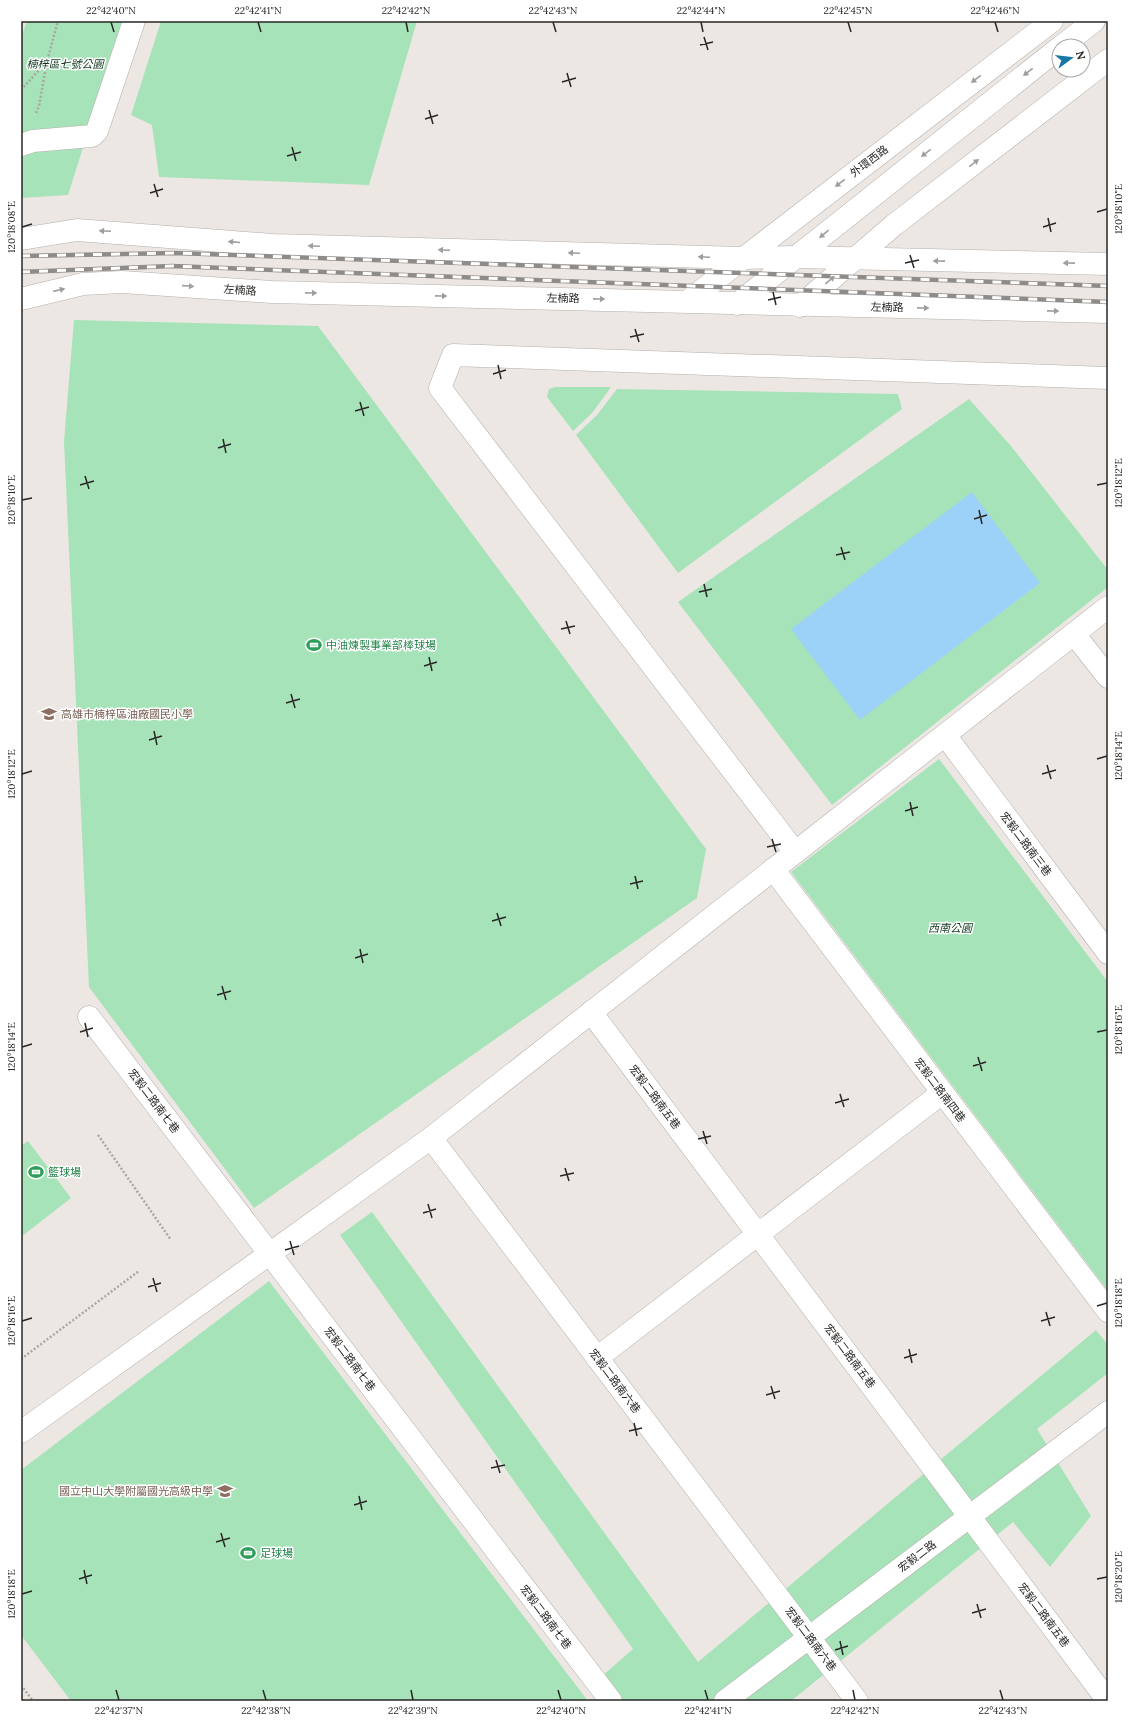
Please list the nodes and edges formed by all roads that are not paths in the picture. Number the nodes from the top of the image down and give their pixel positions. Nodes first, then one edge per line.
1 (134, 21) edge
2 (1052, 21) edge
3 (1094, 21) edge
4 (1072, 38) edge
5 (1051, 54) edge
6 (1108, 60) edge
7 (21, 145) edge
8 (21, 239) edge
9 (743, 258) junction
10 (796, 258) junction
11 (854, 260) junction
12 (1108, 264) edge
13 (21, 299) edge
14 (688, 301) junction
15 (737, 304) junction
16 (800, 306) junction
17 (1108, 312) edge
18 (1108, 378) edge
19 (1108, 607) edge
20 (1074, 634) junction
21 (1108, 677) edge
22 (945, 735) junction
23 (795, 852) junction
24 (773, 870) junction
25 (1108, 953) edge
26 (591, 1012) junction
27 (89, 1017) dead end
28 (942, 1093) junction
29 (431, 1138) junction
30 (758, 1234) junction
31 (269, 1252) junction
32 (1108, 1311) edge
33 (597, 1358) junction
34 (1108, 1412) edge
35 (21, 1432) edge
36 (970, 1516) junction
37 (809, 1638) junction
38 (611, 1701) edge
39 (725, 1701) edge
40 (857, 1701) edge
41 (1108, 1701) edge

1 - 7 street
2 -> 9 street, 外環西路
3 - 4 street
5 -> 10 street
11 -> 6 street
9 -> 8 street
9 - 10 street
9 - 14 street, 外環西路
10 - 11 street
10 - 15 street
12 -> 11 street
16 -> 11 street
13 -> 14 street, 左楠路
14 - 15 street, 左楠路
15 - 16 street, 左楠路
16 -> 17 street, 左楠路
18 - 23 street
19 - 20 street
20 - 21 street
20 - 22 street
22 - 23 street
22 - 25 street, 宏毅二路南三巷
23 - 24 street
24 - 26 street
24 - 28 street, 宏毅二路南四巷
26 - 29 street
26 - 30 street, 宏毅二路南五巷
27 - 31 street, 宏毅二路南七巷
28 - 30 street
28 - 32 street, 宏毅二路南四巷
29 - 31 street
29 - 33 street, 宏毅二路南六巷
30 - 33 street
30 - 36 street, 宏毅二路南五巷
31 - 35 street
31 - 38 street, 宏毅二路南七巷
33 - 37 street, 宏毅二路南六巷
34 - 36 street, 宏毅二路
36 - 37 street, 宏毅二路
36 - 41 street, 宏毅二路南五巷
37 - 39 street, 宏毅二路
37 - 40 street, 宏毅二路南六巷

